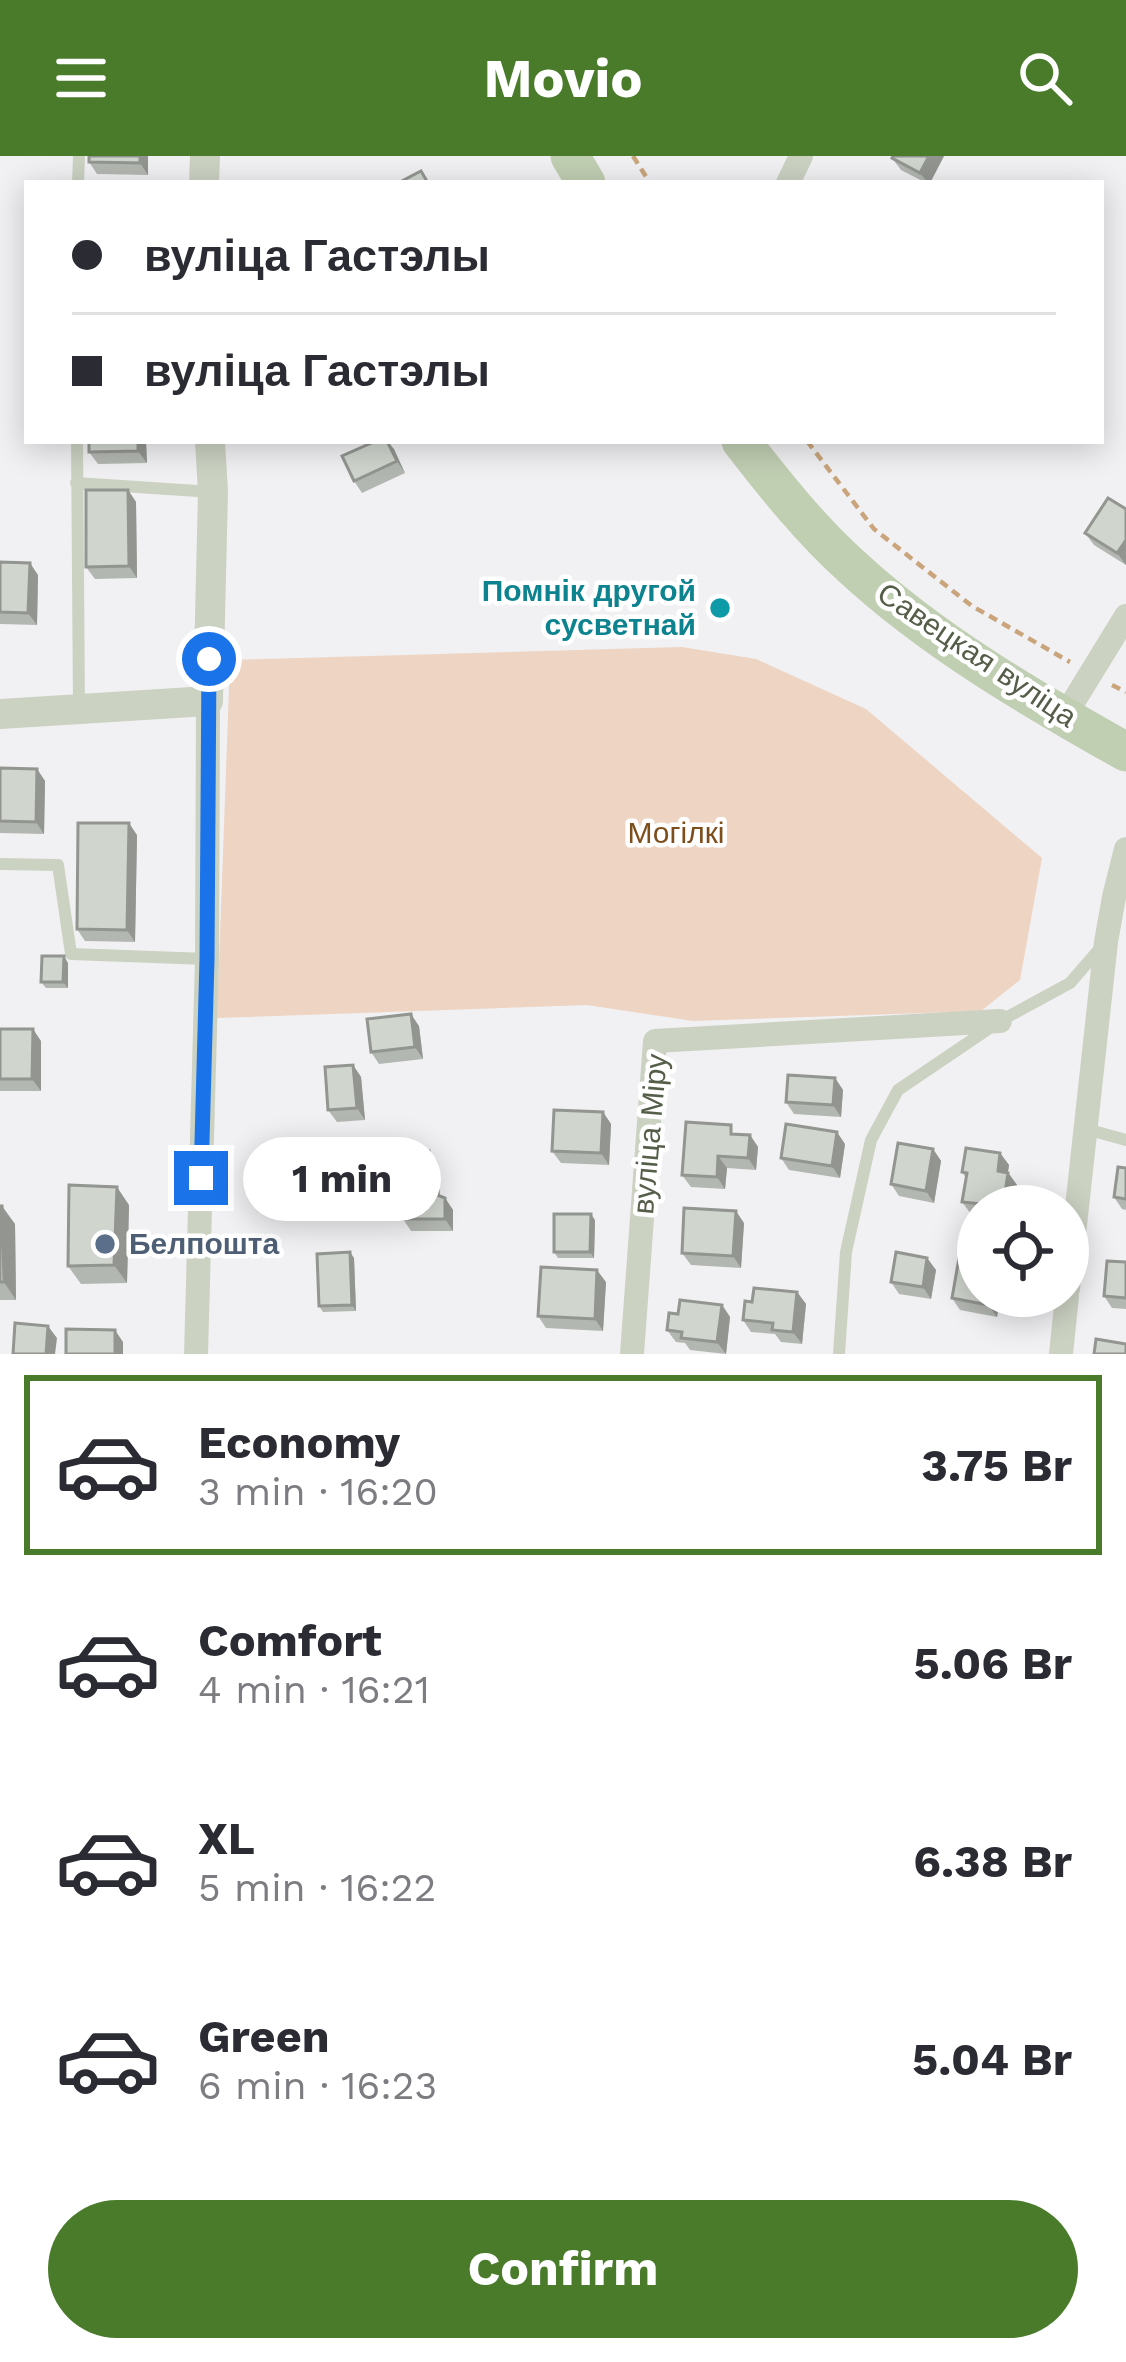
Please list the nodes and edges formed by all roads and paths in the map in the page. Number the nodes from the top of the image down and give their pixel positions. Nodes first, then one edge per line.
1 (77, 444) edge
2 (210, 444) edge
3 (744, 444) edge
4 (809, 444) edge
5 (76, 483) junction
6 (213, 492) junction
7 (1126, 616) edge
8 (1090, 674) junction
9 (1126, 692) edge
10 (208, 701) junction
11 (79, 707) junction
12 (0, 713) edge
13 (1064, 717) junction
14 (1126, 752) edge
15 (1126, 849) edge
16 (0, 864) edge
17 (1120, 900) edge
18 (1106, 942) junction
19 (207, 959) junction
20 (1000, 1021) junction
21 (1086, 1129) junction
22 (1126, 1139) edge
23 (1080, 1185) edge
24 (1065, 1317) edge
25 (196, 1354) edge
26 (632, 1354) edge
27 (838, 1354) edge
28 (1061, 1354) edge

1 - 5 lane
2 - 6 street
3 - 13 main road, Савецкая вуліца
4 - 8 path
5 - 6 lane
5 - 11 lane
6 - 10 street
7 - 8 street
8 - 9 path
8 - 13 street
10 - 11 street
10 - 19 street
11 - 12 street
13 - 14 main road, Савецкая вуліца
15 - 17 street
16 - 19 lane
17 - 18 street
18 - 20 lane
18 - 21 street
19 - 25 street
20 - 26 street, вуліца Міру
20 - 27 lane
21 - 22 lane
21 - 23 street
24 - 28 street

